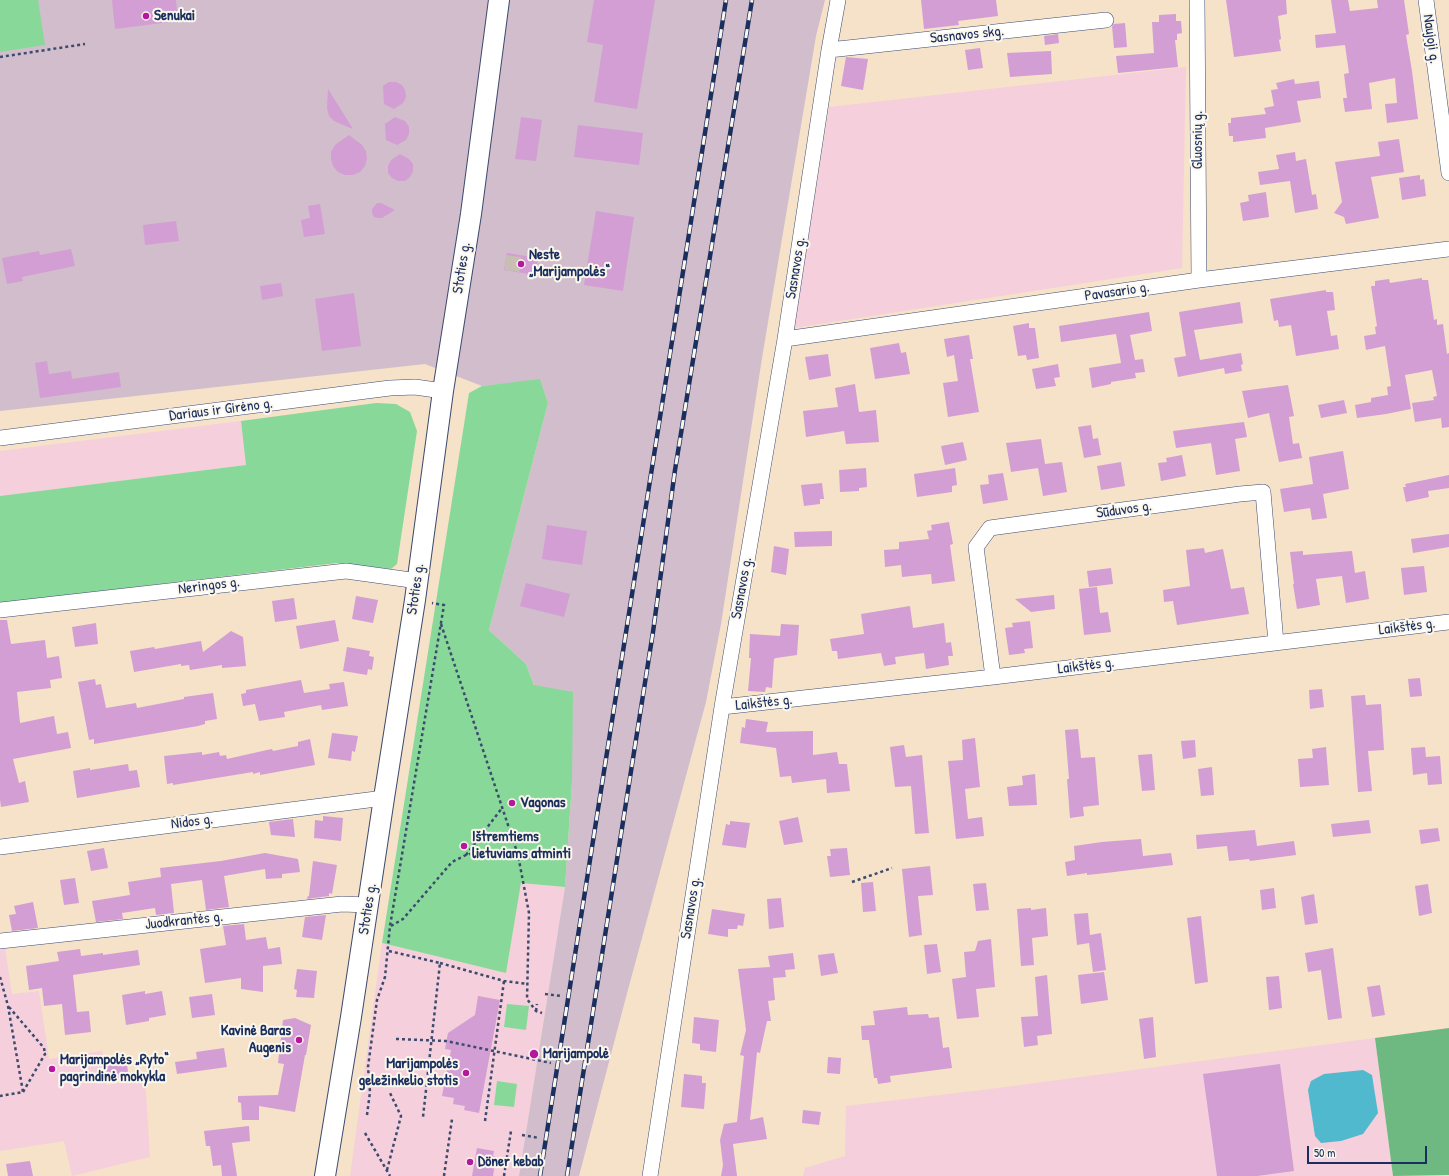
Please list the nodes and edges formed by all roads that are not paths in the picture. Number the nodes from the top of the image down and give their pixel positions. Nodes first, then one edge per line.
1 (499, 0) edge
2 (838, 0) edge
3 (1197, 0) edge
4 (1426, 0) edge
5 (1106, 20) dead end
6 (829, 50) junction
7 (1449, 173) edge
8 (1449, 249) edge
9 (1200, 280) junction
10 (785, 339) junction
11 (443, 391) junction
12 (0, 438) edge
13 (416, 591) junction
14 (0, 610) edge
15 (1449, 622) edge
16 (1276, 643) junction
17 (993, 677) junction
18 (722, 707) junction
19 (384, 798) junction
20 (0, 847) edge
21 (368, 905) junction
22 (0, 941) edge
23 (325, 1176) edge
24 (650, 1176) edge

1 - 11 main road, Stoties g.
2 - 6 street, Sasnavos g.
3 - 9 street, Gluosnių g.
4 - 7 street, Naujoji g.
5 - 6 street, Sasnavos skg.
6 - 10 street, Sasnavos g.
8 - 9 street, Pavasario g.
9 - 10 street, Pavasario g.
10 - 18 street, Sasnavos g.
11 - 12 street, Dariaus ir Girėno g.
11 - 13 main road, Stoties g.
13 - 14 street, Neringos g.
13 - 19 main road, Stoties g.
15 - 16 street, Laikštės g.
16 - 17 street, Laikštės g.
16 - 17 street, Sūduvos g.
17 - 18 street, Laikštės g.
18 - 24 street, Sasnavos g.
19 - 20 street, Nidos g.
19 - 21 main road, Stoties g.
21 - 22 street, Juodkrantės g.
21 - 23 main road, Stoties g.

